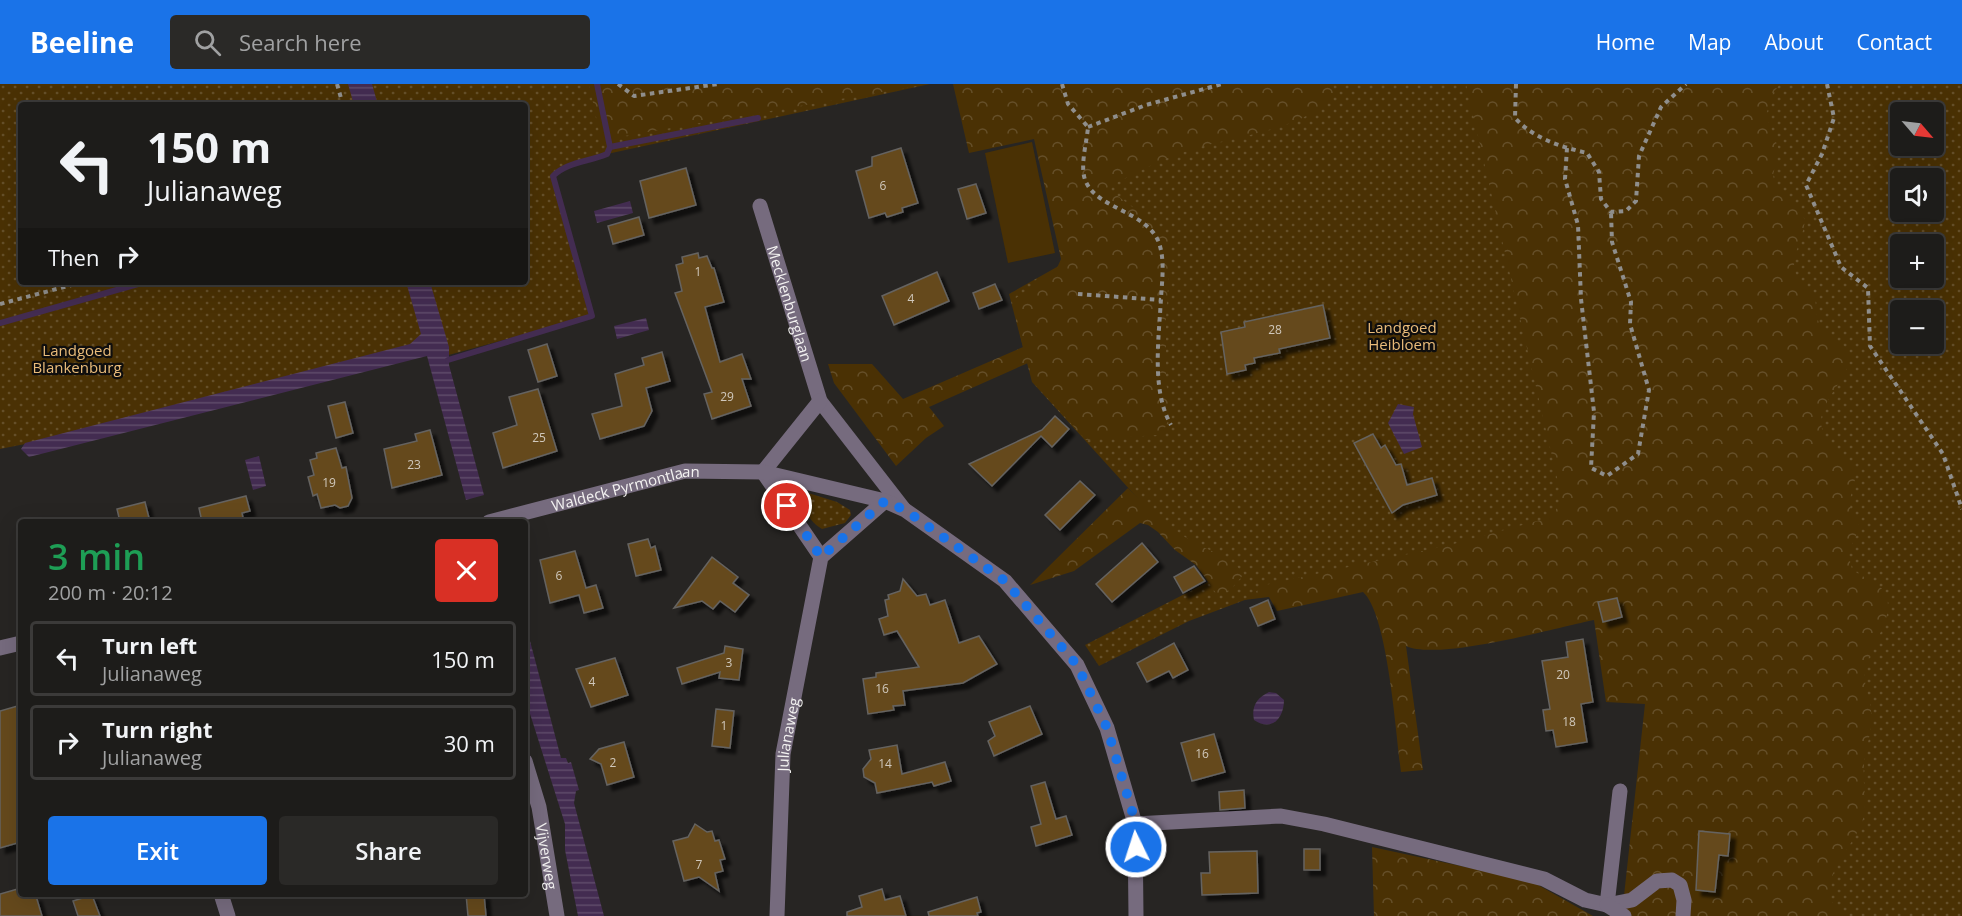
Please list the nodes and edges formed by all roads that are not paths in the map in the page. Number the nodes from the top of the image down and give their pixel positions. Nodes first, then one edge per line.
1 (760, 206) dead end
2 (820, 401) junction
3 (763, 472) junction
4 (885, 501) junction
5 (905, 510) junction
6 (501, 519) edge
7 (821, 557) junction
8 (18, 644) edge
9 (0, 648) edge
10 (528, 772) edge
11 (1620, 791) dead end
12 (1136, 824) junction
13 (222, 897) edge
14 (1607, 905) junction
15 (772, 913) edge
16 (228, 916) edge
17 (557, 916) edge
18 (1136, 916) edge
19 (1624, 916) edge
20 (1683, 916) edge

1 - 2 street, Mecklenburglaan
2 - 3 street
2 - 5 street, Mecklenburglaan
3 - 4 street, Waldeck Pyrmontlaan
3 - 6 street, Waldeck Pyrmontlaan
3 - 7 street
4 - 5 street, Waldeck Pyrmontlaan
4 - 7 street
5 - 12 street
7 - 15 street, Julianaweg
8 - 9 street
10 - 17 street, Vijverweg
11 - 14 street
12 - 14 street
12 - 18 street
13 - 16 street
14 - 19 street
14 - 20 street

